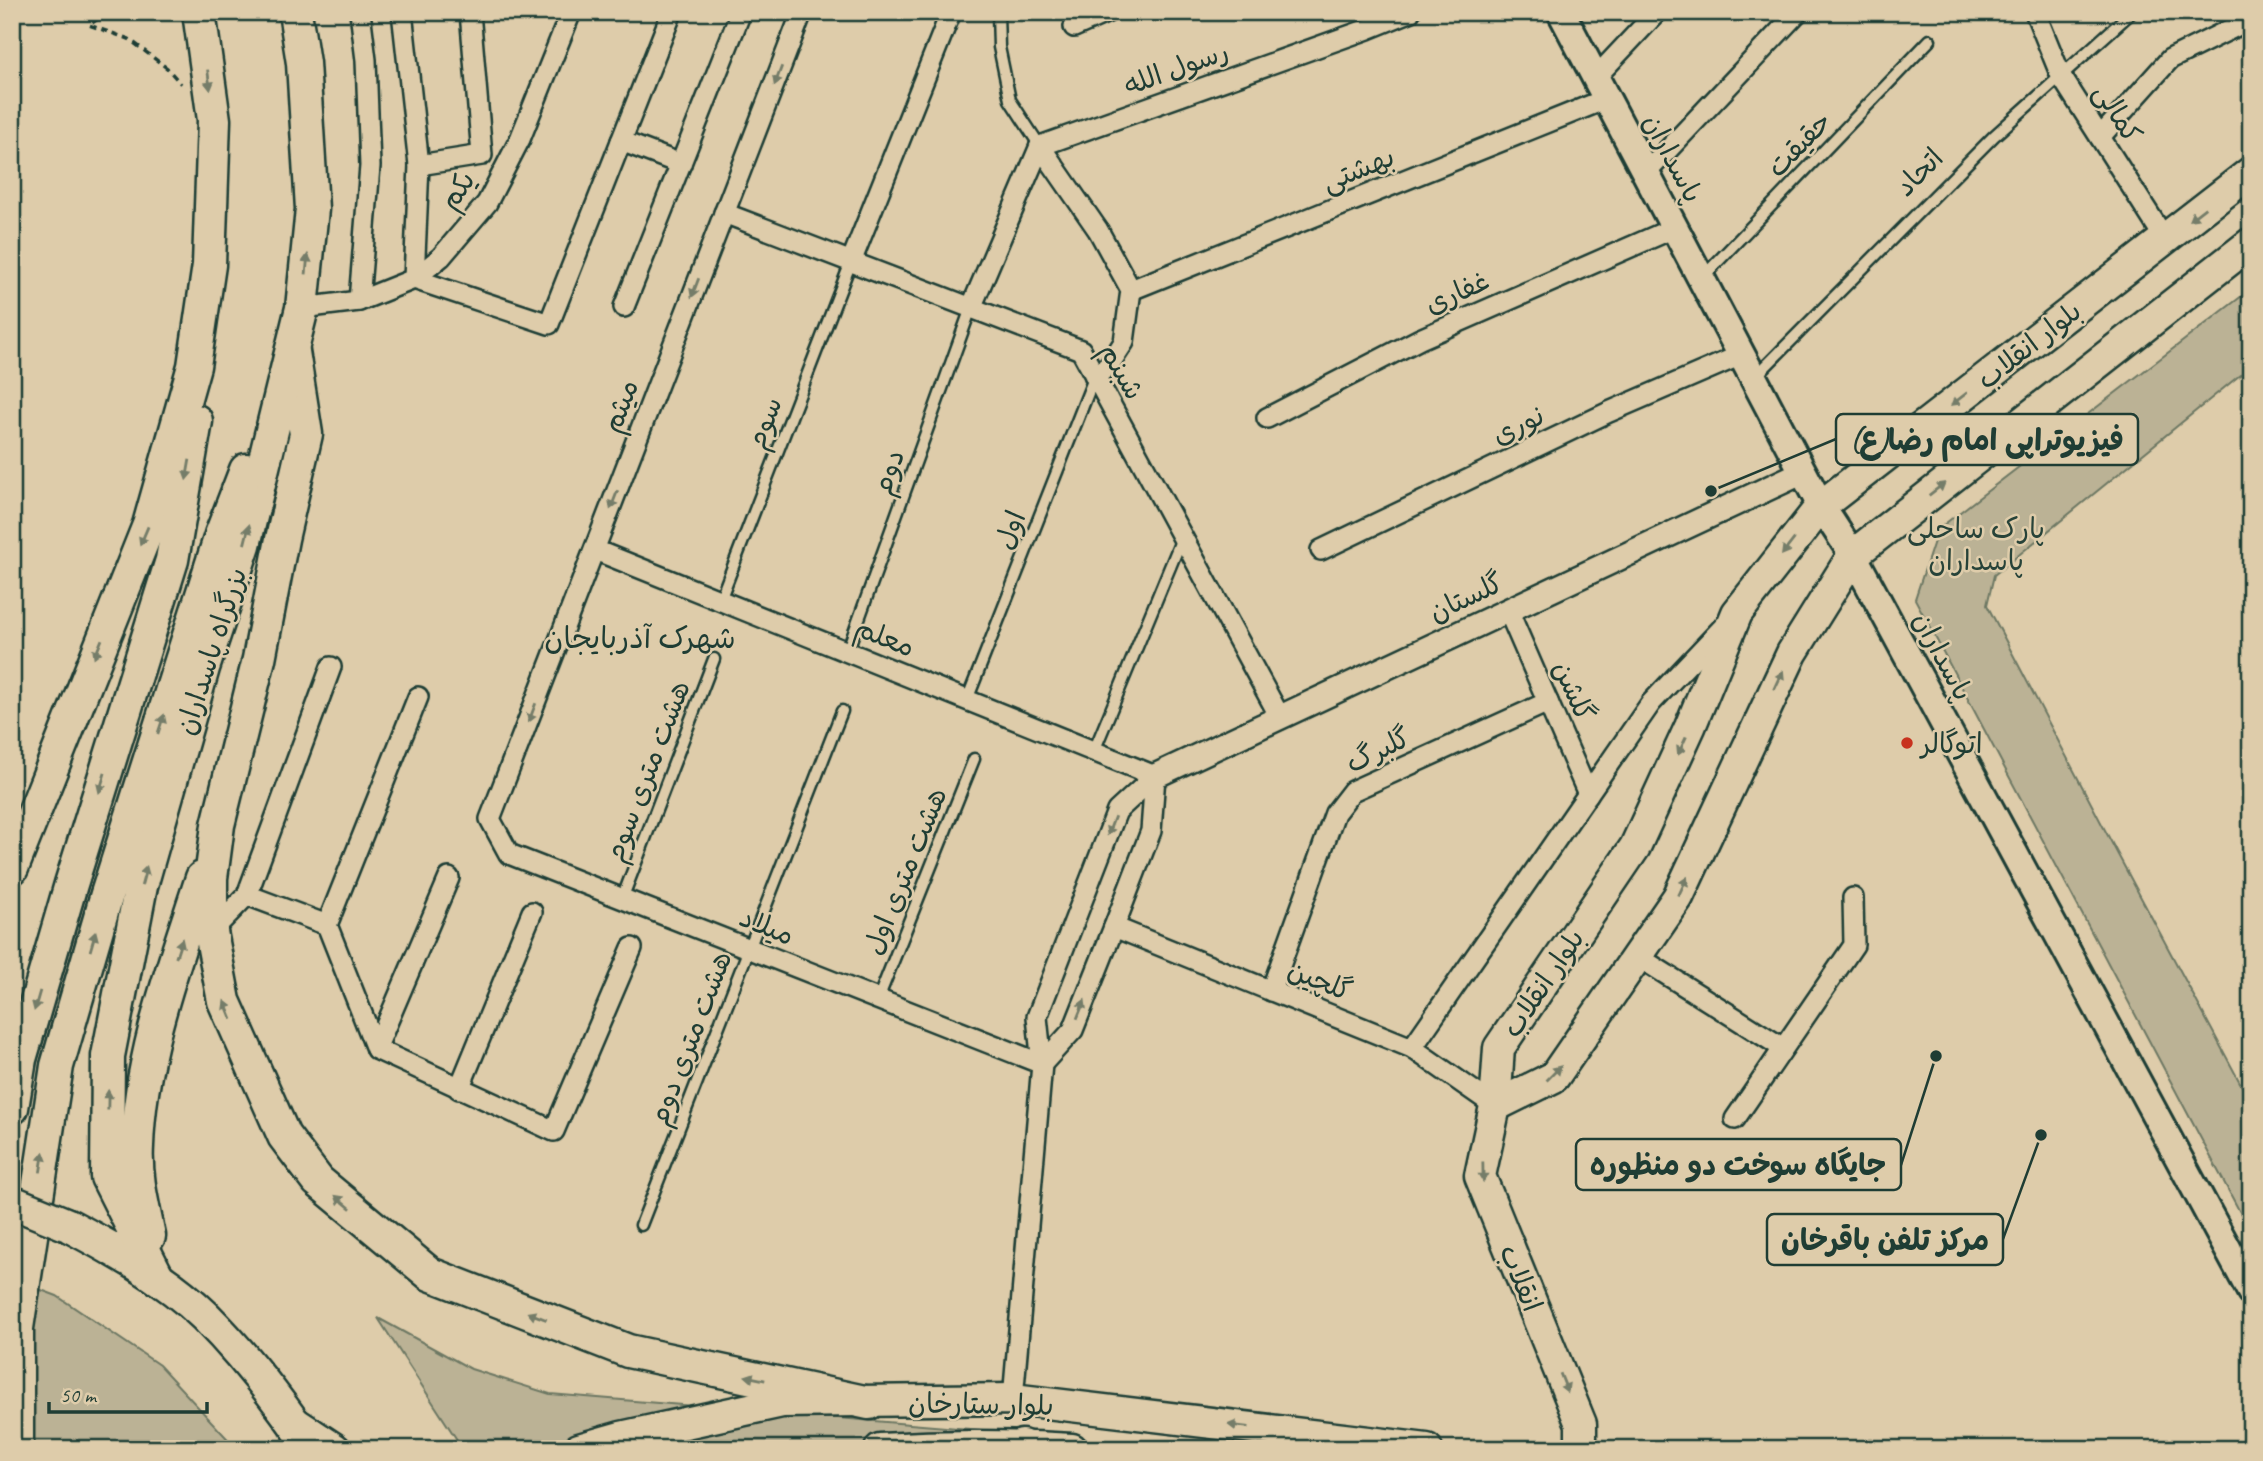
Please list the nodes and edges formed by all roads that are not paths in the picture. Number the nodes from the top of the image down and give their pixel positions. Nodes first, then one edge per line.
1 (200, 12) edge
2 (295, 12) edge
3 (360, 12) edge
4 (402, 12) edge
5 (470, 12) edge
6 (570, 12) edge
7 (672, 12) edge
8 (741, 12) edge
9 (802, 12) edge
10 (951, 12) edge
11 (998, 12) edge
12 (1108, 12) edge
13 (1410, 12) edge
14 (1560, 12) edge
15 (1657, 12) edge
16 (1798, 12) edge
17 (2035, 12) edge
18 (2132, 12) edge
19 (2251, 19) edge
20 (1074, 27) dead end
21 (1930, 40) dead end
22 (2062, 76) junction
23 (1601, 88) junction
24 (2100, 137) junction
25 (621, 141) junction
26 (1040, 146) junction
27 (681, 164) junction
28 (419, 165) junction
29 (2251, 172) edge
30 (1645, 174) junction
31 (724, 213) junction
32 (1674, 228) junction
33 (2165, 239) junction
34 (2251, 243) edge
35 (851, 262) junction
36 (414, 279) junction
37 (1701, 279) junction
38 (1130, 290) junction
39 (359, 301) junction
40 (624, 307) dead end
41 (302, 308) junction
42 (971, 308) junction
43 (199, 328) junction
44 (293, 352) junction
45 (1741, 355) junction
46 (1095, 377) junction
47 (1754, 379) junction
48 (1267, 418) dead end
49 (1803, 472) junction
50 (1821, 506) junction
51 (1182, 537) junction
52 (595, 550) junction
53 (1321, 550) dead end
54 (1853, 555) junction
55 (720, 600) junction
56 (1508, 610) junction
57 (1737, 612) junction
58 (847, 652) junction
59 (714, 659) dead end
60 (331, 667) dead end
61 (418, 697) dead end
62 (967, 700) junction
63 (1548, 702) junction
64 (842, 711) dead end
65 (1280, 717) junction
66 (1094, 751) junction
67 (974, 759) dead end
68 (1155, 776) junction
69 (1588, 794) junction
70 (490, 820) joint
71 (218, 825) junction
72 (19, 840) edge
73 (12, 868) edge
74 (449, 878) dead end
75 (247, 895) junction
76 (622, 898) junction
77 (1853, 898) dead end
78 (532, 912) dead end
79 (327, 925) junction
80 (1114, 927) junction
81 (211, 932) junction
82 (632, 948) dead end
83 (750, 949) junction
84 (1637, 956) junction
85 (1271, 990) junction
86 (878, 999) junction
87 (1412, 1048) junction
88 (1783, 1048) junction
89 (376, 1049) junction
90 (1042, 1064) junction
91 (459, 1089) junction
92 (1495, 1105) junction
93 (12, 1108) edge
94 (1735, 1119) dead end
95 (12, 1202) edge
96 (641, 1225) dead end
97 (158, 1279) junction
98 (2251, 1292) edge
99 (1013, 1399) junction
100 (870, 1403) junction
101 (294, 1422) junction
102 (1020, 1448) edge
103 (17, 1449) edge
104 (312, 1449) edge
105 (335, 1449) edge
106 (579, 1449) edge
107 (880, 1449) edge
108 (1072, 1449) edge
109 (1427, 1449) edge
110 (1581, 1449) edge

1 -> 43 highway
41 -> 2 highway, بزرگراه پاسداران
3 - 39 street
4 - 28 street
5 - 28 street
6 - 36 street, یکم
7 - 25 street
8 - 27 street
9 -> 31 street, میثم
10 - 35 street
11 - 26 lane
12 - 20 street
13 - 26 street, رسول الله
14 - 23 main road, پاسداران
15 - 23 street
16 - 30 street
17 - 22 street, کمالی
18 - 22 lane, اتحاد
19 - 24 street
21 - 37 lane, حقیقت
22 - 24 street, کمالی
22 - 47 lane, اتحاد
23 - 30 main road, پاسداران
23 - 38 street, بهشتی
24 - 33 street, کمالی
25 - 27 street
25 - 36 street
26 - 38 street
26 - 42 street
27 - 40 street
28 - 36 street
29 -> 33 main road, بلوار انقلاب
30 - 32 main road, پاسداران
31 - 35 street, شبنم
31 -> 52 street, میثم
32 - 37 main road, پاسداران
32 - 48 street, غفاری
33 -> 50 main road, بلوار انقلاب
54 -> 34 main road, بلوار انقلاب
35 - 42 street, شبنم
35 - 55 lane, سوم
36 - 39 street, یکم
37 - 45 main road, پاسداران
38 - 46 street
39 - 41 street, یکم
41 - 44 highway, بزرگراه پاسداران
42 - 46 street, شبنم
42 - 58 lane, دوم
43 -> 72 highway
43 -> 93 highway
44 - 71 highway
97 -> 44 highway, بزرگراه پاسداران
103 -> 44 highway
45 - 47 main road, پاسداران
45 - 53 street, نوری
46 - 51 street, شبنم
46 - 62 lane, اول
47 - 49 main road, پاسداران
49 - 50 main road, پاسداران
49 - 56 street, گلستان
50 - 54 main road, پاسداران
50 -> 57 main road, بلوار انقلاب
51 - 65 street, شبنم
51 - 66 lane
52 - 55 street, معلم
52 -> 70 street, میثم
84 -> 54 main road, بلوار انقلاب
54 - 98 main road, پاسداران
55 - 58 street, معلم
56 - 63 street, گلشن
56 - 65 street, گلستان
57 - 69 street
57 -> 92 main road, بلوار انقلاب
58 - 62 street, معلم
59 - 76 lane, هشت متری سوم
60 - 75 street
61 - 79 street
62 - 66 street, معلم
63 - 69 street, گلشن
63 - 85 street, گلبرگ
64 - 83 lane, هشت متری دوم
65 - 68 street, گلستان
66 - 68 street, معلم
67 - 86 lane, هشت متری اول
68 - 80 street
68 -> 90 street, گلستان
69 - 87 street
70 - 76 street, میلاد
71 - 81 highway
97 -> 71 highway
72 - 73 highway
74 - 89 street
75 - 79 street
75 - 81 street
76 - 83 street, میلاد
77 - 88 street
78 - 91 street
79 - 89 street
80 - 85 street, گلچین
90 -> 80 street
100 -> 81 highway
82 - 91 street
83 - 86 street, میلاد
83 - 96 lane, هشت متری دوم
84 - 88 street
92 -> 84 main road, بلوار انقلاب
85 - 87 street, گلچین
86 - 90 street, میلاد
87 - 92 street, گلچین
88 - 94 street
89 - 91 street
90 - 99 street, گلستان
92 -> 110 main road, انقلاب
95 - 97 highway, bridge
97 - 101 highway
99 - 100 main road, بلوار ستارخان
109 -> 99 main road, بلوار ستارخان
100 - 106 main road, بلوار ستارخان
101 - 104 highway
101 - 105 main road
102 - 107 main road, بلوار ستارخان
102 - 108 main road, بلوار ستارخان

